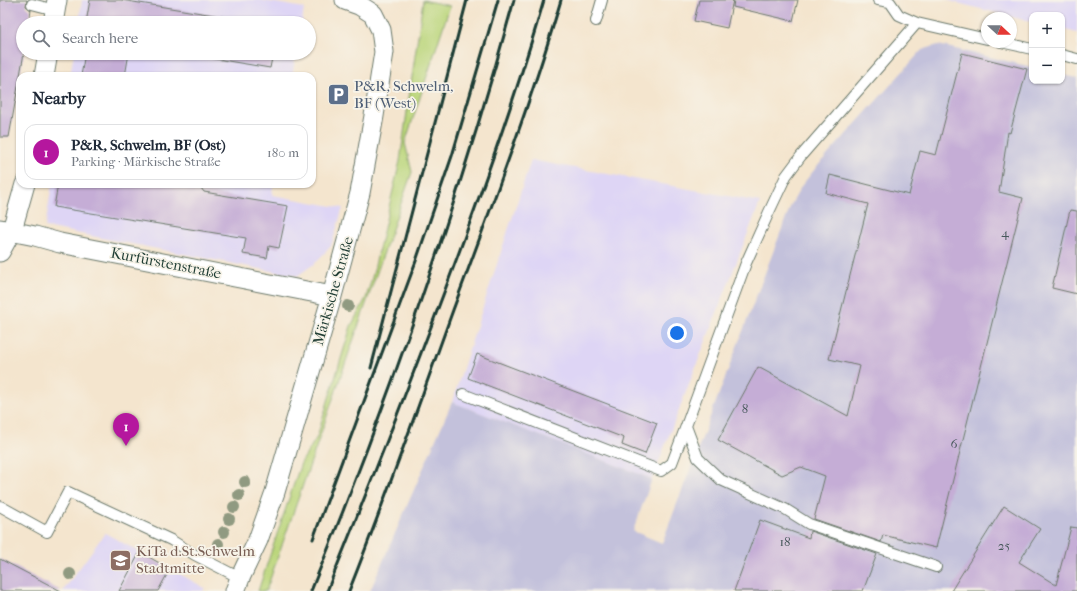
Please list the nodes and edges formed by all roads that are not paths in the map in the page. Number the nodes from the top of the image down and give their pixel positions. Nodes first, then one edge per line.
1 (345, 0) edge
2 (602, 0) edge
3 (878, 0) edge
4 (32, 4) dead end
5 (55, 11) edge
6 (596, 21) dead end
7 (917, 24) junction
8 (981, 38) edge
9 (1017, 46) edge
10 (1029, 48) edge
11 (1065, 57) edge
12 (1077, 59) edge
13 (47, 60) edge
14 (45, 72) edge
15 (24, 188) edge
16 (6, 230) edge
17 (0, 252) edge
18 (332, 296) junction
19 (463, 394) dead end
20 (686, 426) junction
21 (0, 506) edge
22 (936, 567) dead end
23 (238, 585) edge

1 - 18 street, Märkische Straße
2 - 6 lane
3 - 7 lane
4 - 5 lane
7 - 8 lane
7 - 20 lane
9 - 10 lane
11 - 12 lane
13 - 14 street
15 - 16 street
16 - 17 street
16 - 18 street, Kurfürstenstraße
18 - 23 street, Märkische Straße
19 - 20 lane
20 - 22 lane
21 - 23 lane

